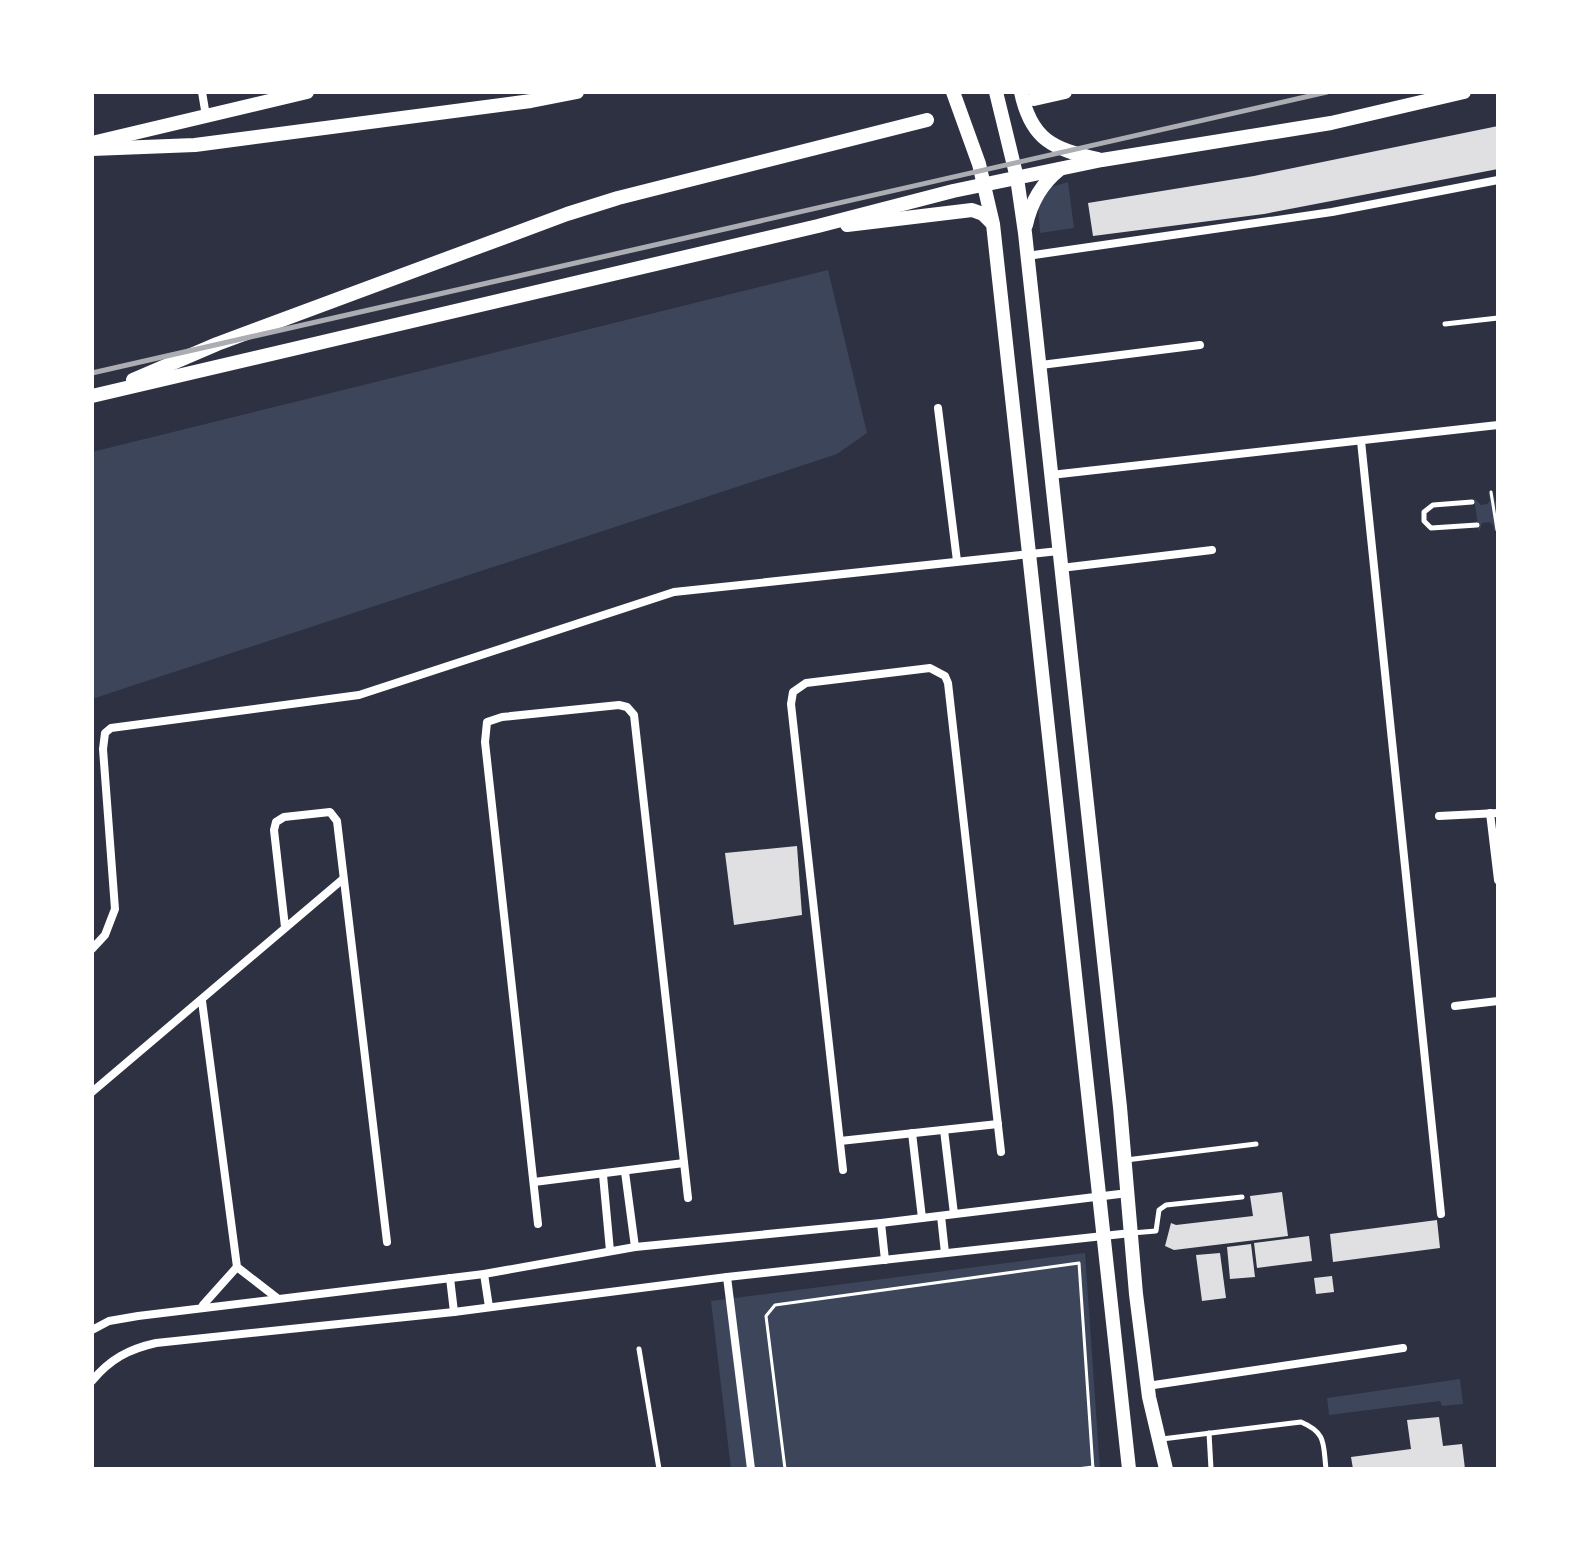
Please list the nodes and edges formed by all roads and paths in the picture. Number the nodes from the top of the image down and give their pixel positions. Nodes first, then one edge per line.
1 (202, 92) edge
2 (307, 92) edge
3 (577, 92) edge
4 (953, 92) edge
5 (996, 92) edge
6 (1065, 92) edge
7 (1464, 92) edge
8 (1028, 95) edge
9 (206, 116) junction
10 (927, 120) dead end
11 (92, 143) edge
12 (92, 149) edge
13 (1102, 160) junction
14 (1062, 168) junction
15 (1017, 178) junction
16 (1498, 180) edge
17 (984, 184) junction
18 (993, 224) junction
19 (818, 226) junction
20 (1025, 233) junction
21 (1027, 256) junction
22 (1498, 318) edge
23 (1445, 324) dead end
24 (1200, 345) dead end
25 (1041, 365) junction
26 (107, 393) junction
27 (92, 396) edge
28 (938, 408) dead end
29 (1498, 425) edge
30 (1361, 441) junction
31 (1051, 475) junction
32 (1491, 492) dead end
33 (1472, 502) dead end
34 (1477, 525) dead end
35 (1497, 530) edge
36 (1212, 550) dead end
37 (1059, 551) junction
38 (1031, 554) junction
39 (957, 561) junction
40 (1061, 568) junction
41 (1494, 813) edge
42 (1439, 816) dead end
43 (343, 879) junction
44 (1498, 880) edge
45 (285, 927) junction
46 (92, 949) edge
47 (202, 1001) junction
48 (1498, 1001) edge
49 (1455, 1006) dead end
50 (92, 1092) edge
51 (998, 1124) junction
52 (944, 1130) junction
53 (912, 1133) junction
54 (840, 1141) junction
55 (1256, 1144) dead end
56 (1001, 1152) dead end
57 (1125, 1160) junction
58 (684, 1163) junction
59 (843, 1170) dead end
60 (625, 1172) junction
61 (603, 1175) junction
62 (534, 1182) junction
63 (1128, 1193) junction
64 (1099, 1197) junction
65 (1242, 1197) dead end
66 (688, 1198) dead end
67 (954, 1214) junction
68 (1441, 1214) dead end
69 (941, 1216) junction
70 (922, 1218) junction
71 (881, 1223) junction
72 (538, 1224) dead end
73 (1131, 1233) junction
74 (1103, 1235) junction
75 (387, 1242) dead end
76 (635, 1247) junction
77 (610, 1251) junction
78 (945, 1253) junction
79 (885, 1260) junction
80 (237, 1267) junction
81 (484, 1274) junction
82 (727, 1277) junction
83 (450, 1278) junction
84 (277, 1298) junction
85 (202, 1306) junction
86 (489, 1307) junction
87 (454, 1312) junction
88 (92, 1330) edge
89 (1403, 1348) dead end
90 (639, 1349) dead end
91 (92, 1381) edge
92 (1147, 1386) junction
93 (1209, 1433) junction
94 (1159, 1439) junction
95 (1093, 1468) edge
96 (659, 1469) edge
97 (751, 1469) edge
98 (785, 1469) edge
99 (1077, 1469) edge
100 (1129, 1469) edge
101 (1166, 1469) edge
102 (1211, 1469) edge
103 (1326, 1469) edge

1 - 9 street
2 - 9 main road
3 - 12 main road
4 - 17 main road
5 - 15 main road
6 - 8 main road
7 - 13 main road
8 - 13 main road
9 - 11 main road
10 - 26 main road
13 - 14 main road
14 - 15 main road
14 - 20 main road
15 - 17 main road
15 - 20 main road
16 - 21 street
17 - 18 main road
17 - 19 main road
18 - 19 main road
18 - 38 main road
19 - 26 main road
20 - 21 main road
21 - 25 main road
22 - 23 lane
24 - 25 street
25 - 31 main road
26 - 27 main road
28 - 39 street
29 - 30 street
30 - 31 street
30 - 68 street
31 - 37 main road
32 - 35 path
33 - 34 lane
36 - 40 street
37 - 38 street
37 - 40 main road
38 - 39 street
38 - 64 main road
39 - 46 street
40 - 57 main road
41 - 42 street
41 - 44 street
43 - 45 street
43 - 45 street
43 - 75 street
45 - 47 street
47 - 50 street
47 - 80 street
48 - 49 street
51 - 52 street
51 - 54 street
51 - 56 street
52 - 53 street
52 - 67 street
53 - 54 street
53 - 70 street
54 - 59 street
55 - 57 lane
57 - 63 main road
58 - 60 street
58 - 62 street
58 - 66 street
60 - 61 street
60 - 76 street
61 - 62 street
61 - 77 street
62 - 72 street
63 - 64 street
63 - 73 main road
64 - 67 street
64 - 74 main road
65 - 73 lane
67 - 69 street
69 - 70 street
69 - 78 street
70 - 71 street
71 - 76 street
71 - 79 street
73 - 74 street
73 - 92 main road
74 - 78 street
74 - 100 main road
76 - 77 street
77 - 81 street
78 - 79 street
79 - 82 street
80 - 84 street
80 - 85 street
81 - 83 street
81 - 86 street
82 - 86 street
82 - 97 street
83 - 84 street
83 - 87 street
84 - 85 street
85 - 88 street
86 - 87 street
87 - 91 street
89 - 92 street
90 - 96 lane
92 - 94 main road
93 - 94 lane
93 - 102 lane
93 - 103 lane
94 - 101 main road
95 - 98 path
95 - 99 path

